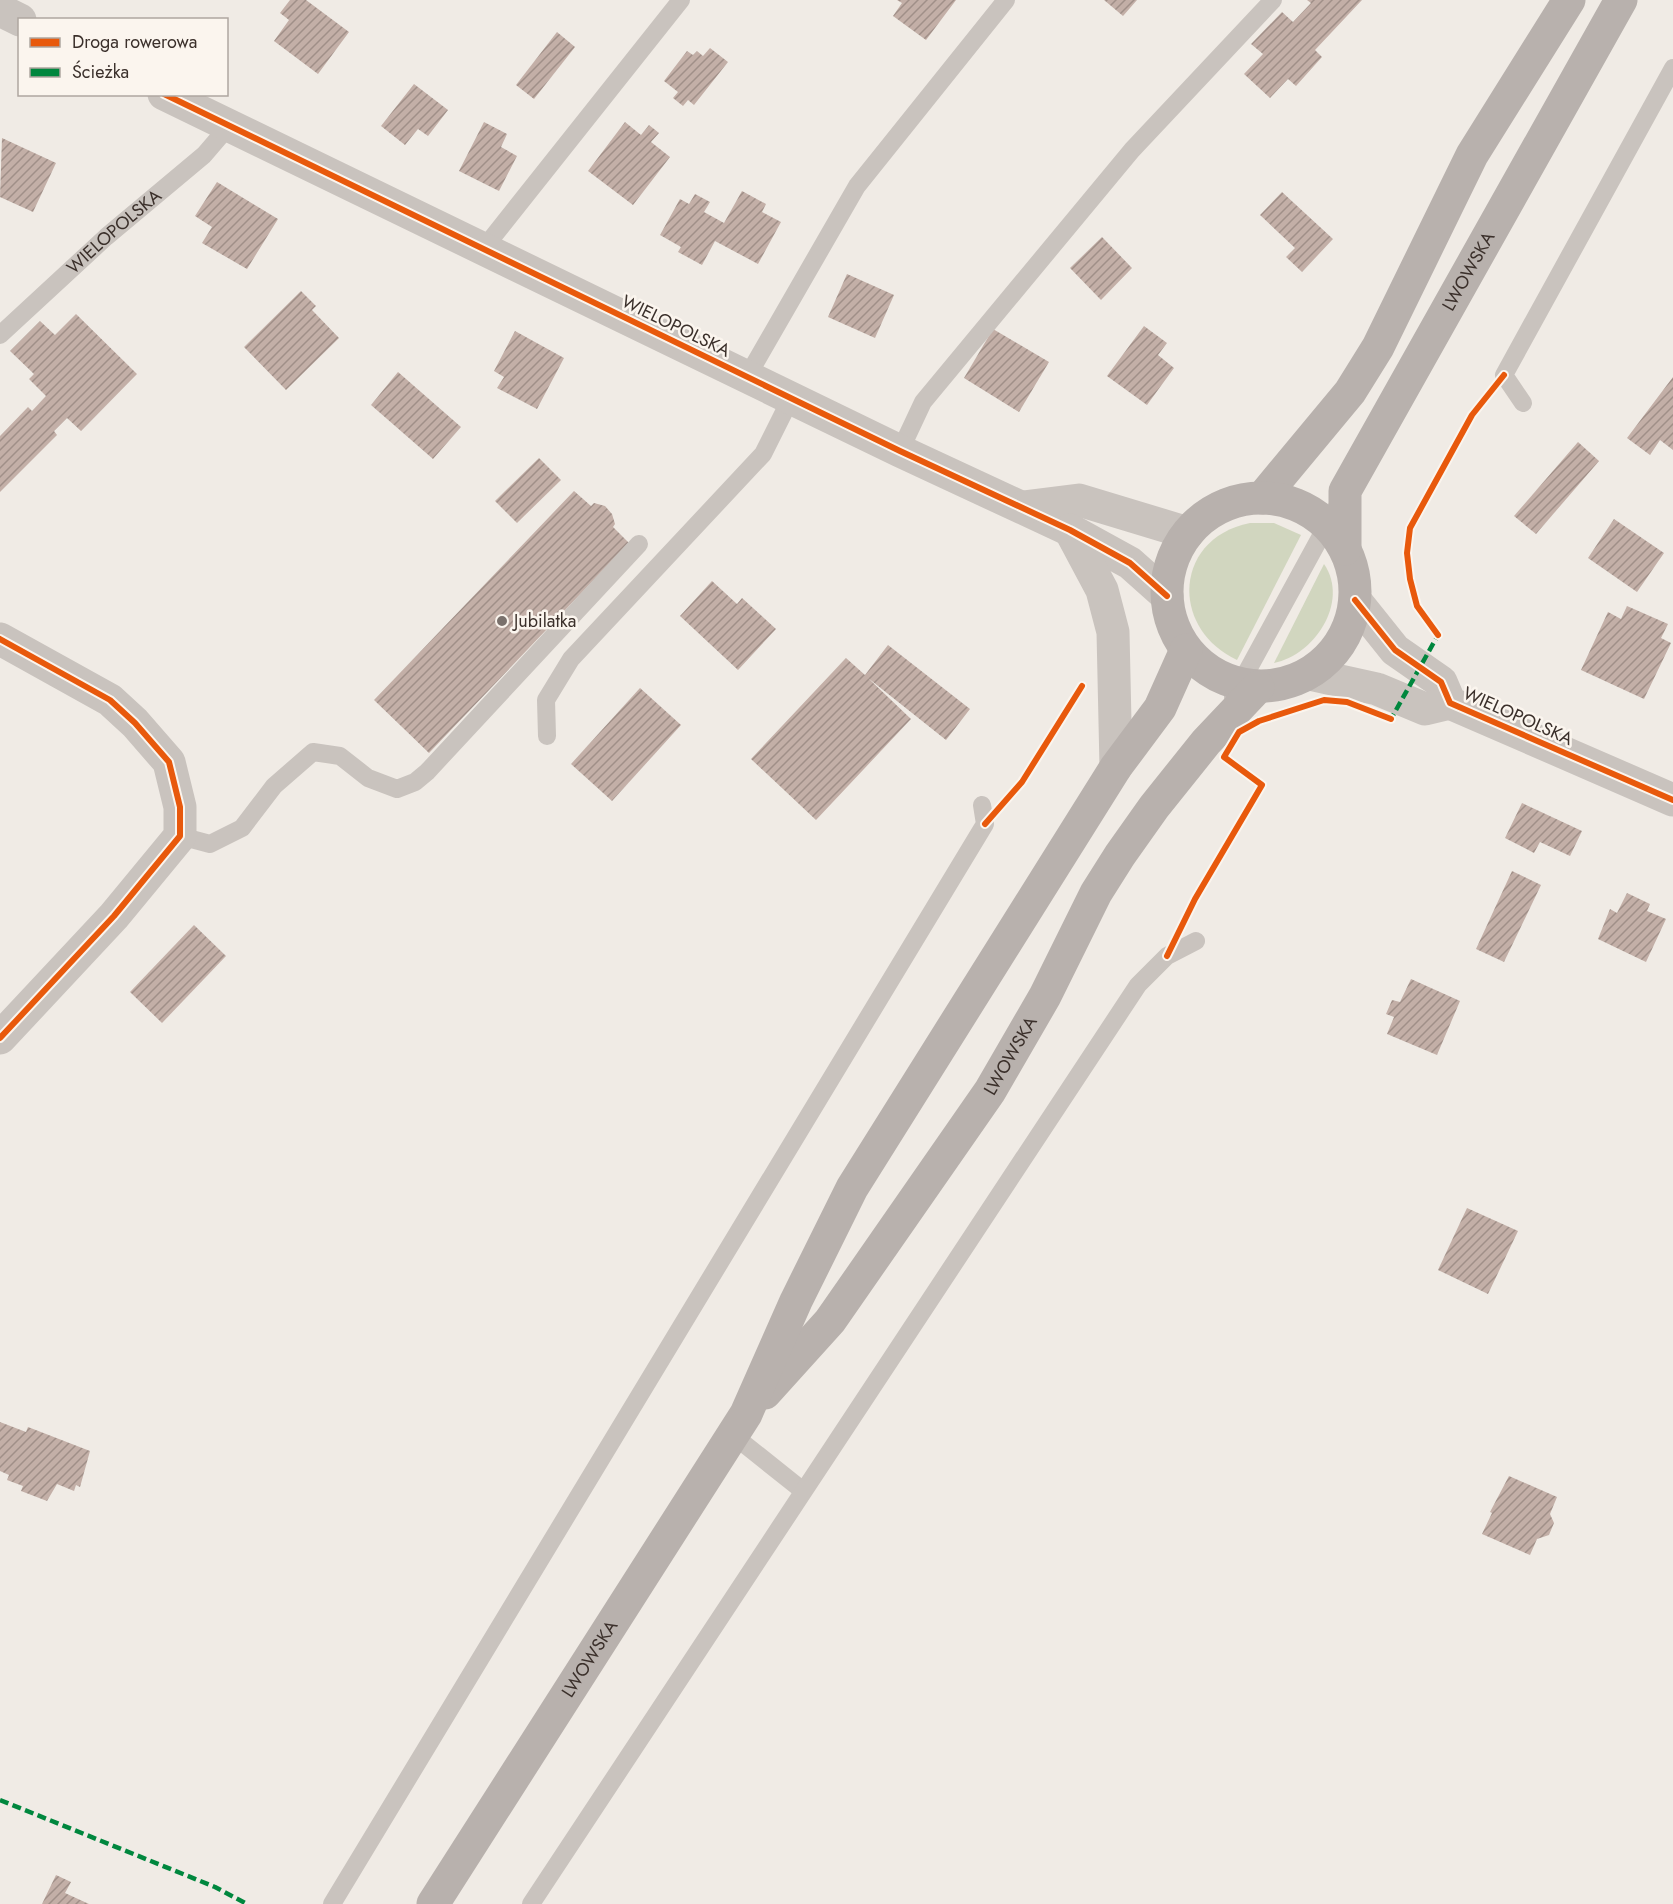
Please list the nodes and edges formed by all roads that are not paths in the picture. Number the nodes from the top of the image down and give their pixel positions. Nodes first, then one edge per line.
1 (681, 0) edge
2 (1006, 0) edge
3 (1273, 0) edge
4 (1569, 0) edge
5 (1621, 0) edge
6 (0, 10) edge
7 (18, 19) edge
8 (1673, 68) edge
9 (168, 96) edge
10 (228, 127) junction
11 (484, 248) junction
12 (0, 335) edge
13 (747, 377) junction
14 (791, 398) junction
15 (1523, 403) dead end
16 (900, 451) junction
17 (1263, 498) junction
18 (1023, 507) junction
19 (1070, 530) junction
20 (1188, 533) junction
21 (1336, 537) junction
22 (639, 544) dead end
23 (1167, 596) junction
24 (1355, 600) junction
25 (0, 639) edge
26 (1186, 650) junction
27 (1309, 674) junction
28 (1249, 686) junction
29 (1450, 703) junction
30 (547, 736) dead end
31 (1116, 767) junction
32 (1673, 800) edge
33 (982, 805) dead end
34 (180, 836) junction
35 (1196, 941) dead end
36 (0, 1038) edge
37 (739, 1425) junction
38 (802, 1490) junction
39 (332, 1904) edge
40 (433, 1904) edge
41 (531, 1904) edge

1 - 11 lane
2 - 13 lane
3 - 16 lane
4 - 17 main road
5 - 21 main road, LWOWSKA
6 - 7 street
8 - 15 lane
9 - 10 street, WIELOPOLSKA
10 - 11 street, WIELOPOLSKA
10 - 12 lane, WIELOPOLSKA
11 - 13 street, WIELOPOLSKA
13 - 14 street, WIELOPOLSKA
14 - 16 street, WIELOPOLSKA
14 - 30 lane
16 - 18 street, WIELOPOLSKA
17 - 20 main road
17 - 21 main road
18 - 19 street, WIELOPOLSKA
18 - 20 street
19 - 23 street, WIELOPOLSKA
19 - 31 street
20 - 23 main road
21 - 24 main road, LWOWSKA
21 - 28 lane
22 - 34 lane
23 - 26 main road
24 - 27 main road, LWOWSKA
24 - 29 street, WIELOPOLSKA
25 - 34 street
26 - 28 main road
26 - 31 main road, LWOWSKA
27 - 28 main road
27 - 29 street, WIELOPOLSKA
28 - 37 main road, LWOWSKA
29 - 32 street, WIELOPOLSKA
31 - 37 main road, LWOWSKA
33 - 39 lane
34 - 36 street
35 - 38 lane
37 - 38 lane
37 - 40 main road, LWOWSKA
38 - 41 lane

